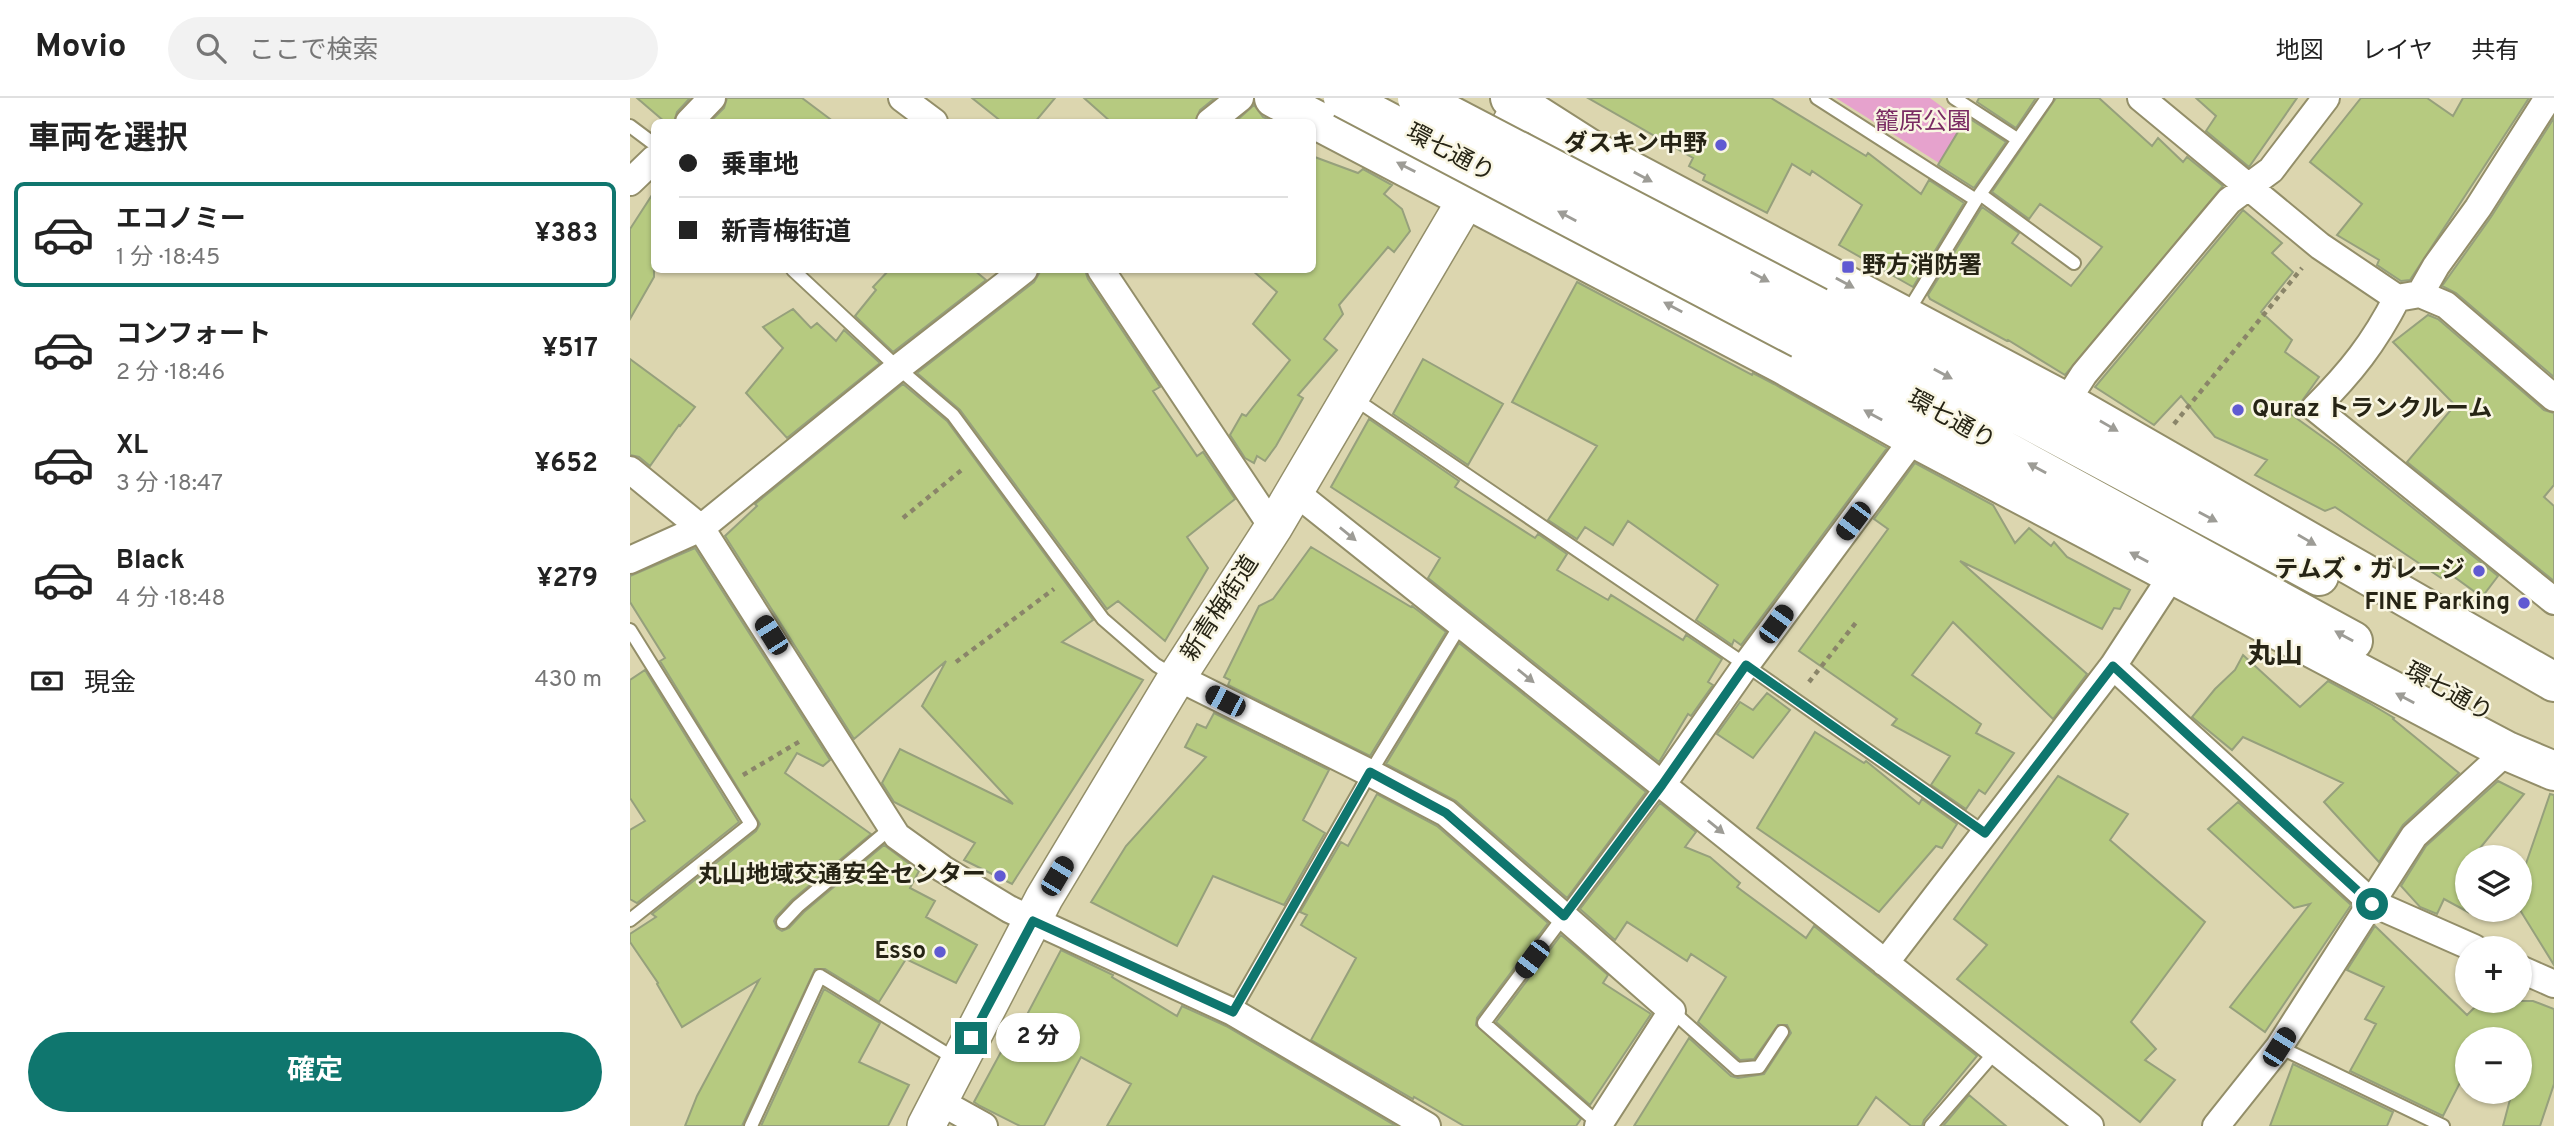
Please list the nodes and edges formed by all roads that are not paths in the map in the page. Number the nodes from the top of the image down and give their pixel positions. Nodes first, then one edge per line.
1 (712, 98) edge
2 (902, 98) edge
3 (1240, 98) edge
4 (1274, 98) edge
5 (1343, 98) edge
6 (1417, 98) edge
7 (1817, 98) edge
8 (1954, 98) edge
9 (2047, 98) edge
10 (2141, 98) edge
11 (2326, 98) edge
12 (1519, 100) edge
13 (2545, 116) edge
14 (692, 119) edge
15 (930, 119) edge
16 (1214, 119) edge
17 (1314, 119) edge
18 (1316, 120) edge
19 (630, 126) edge
20 (2017, 139) junction
21 (651, 142) edge
22 (651, 162) edge
23 (630, 182) edge
24 (2250, 187) junction
25 (1978, 197) junction
26 (1466, 198) junction
27 (2074, 263) dead end
28 (796, 273) edge
29 (1020, 273) edge
30 (1103, 273) edge
31 (2409, 296) junction
32 (1905, 316) junction
33 (1810, 323) junction
34 (898, 368) junction
35 (1352, 397) junction
36 (2554, 398) edge
37 (2066, 402) junction
38 (1914, 438) junction
39 (630, 470) edge
40 (1295, 492) junction
41 (701, 528) junction
42 (1273, 528) junction
43 (630, 560) edge
44 (2173, 574) junction
45 (2554, 601) edge
46 (1461, 624) junction
47 (630, 630) edge
48 (1746, 665) junction
49 (2113, 666) junction
50 (1177, 677) junction
51 (2554, 682) edge
52 (2554, 702) edge
53 (2507, 751) junction
54 (2554, 751) edge
55 (2554, 771) edge
56 (1370, 772) junction
57 (1662, 785) junction
58 (891, 828) junction
59 (1985, 833) junction
60 (2372, 904) junction
61 (1564, 916) junction
62 (630, 920) edge
63 (1033, 921) junction
64 (783, 922) dead end
65 (2455, 940) edge
66 (1885, 963) junction
67 (2532, 974) edge
68 (2554, 984) edge
69 (1233, 1012) junction
70 (1672, 1012) junction
71 (1782, 1032) dead end
72 (2279, 1047) junction
73 (1996, 1051) junction
74 (958, 1061) junction
75 (932, 1113) edge
76 (1598, 1125) edge
77 (751, 1126) edge
78 (984, 1126) edge
79 (1427, 1126) edge
80 (1931, 1126) edge
81 (2090, 1126) edge
82 (2216, 1126) edge
83 (2443, 1126) edge

1 - 14 street
2 - 15 street
3 - 16 street
17 -> 4 main road
33 -> 5 main road, 環七通り, bridge
6 -> 33 main road, 環七通り, bridge
7 - 25 lane
8 - 20 lane
9 - 20 lane
10 - 24 street
11 - 24 street
12 - 26 main road, 新青梅街道
12 -> 32 main road
13 - 31 street
26 -> 18 main road
19 - 21 lane
20 - 25 lane
22 - 23 street
24 - 31 street
24 - 37 street
25 - 27 lane
25 - 32 lane
26 - 35 main road, 新青梅街道
38 -> 26 main road
28 - 34 lane
29 - 34 street
30 - 42 street
31 - 36 street
31 - 45 street
32 - 37 main road
33 -> 52 main road, 環七通り
54 -> 33 main road, 環七通り
34 - 41 street
34 - 50 lane
35 - 40 main road, 新青梅街道
35 - 48 lane
37 -> 51 main road
44 -> 38 main road
38 - 48 street
39 - 41 street
40 - 42 main road, 新青梅街道
40 -> 46 street
41 - 43 street
41 - 58 street
42 - 50 main road, 新青梅街道
44 - 49 street
53 -> 44 main road
46 - 56 lane
46 -> 57 street
47 - 62 lane
48 - 57 street
48 - 59 lane
49 - 59 street
49 - 60 street
50 - 56 street
50 - 63 main road, 新青梅街道
53 - 55 main road
53 - 60 street
56 - 61 street
56 - 69 lane
57 - 61 lane
57 -> 66 street
58 - 63 street
58 - 64 lane
59 - 66 street
60 - 65 street
60 - 72 street
61 - 70 street
61 - 76 lane
63 - 69 street
63 - 74 main road, 新青梅街道
66 - 73 street
67 - 68 street
69 - 79 street
70 - 71 lane
70 - 76 street
72 - 82 street
72 - 83 lane
73 - 80 lane
73 - 81 street
74 - 75 main road, 新青梅街道
74 - 77 lane
75 - 78 street

